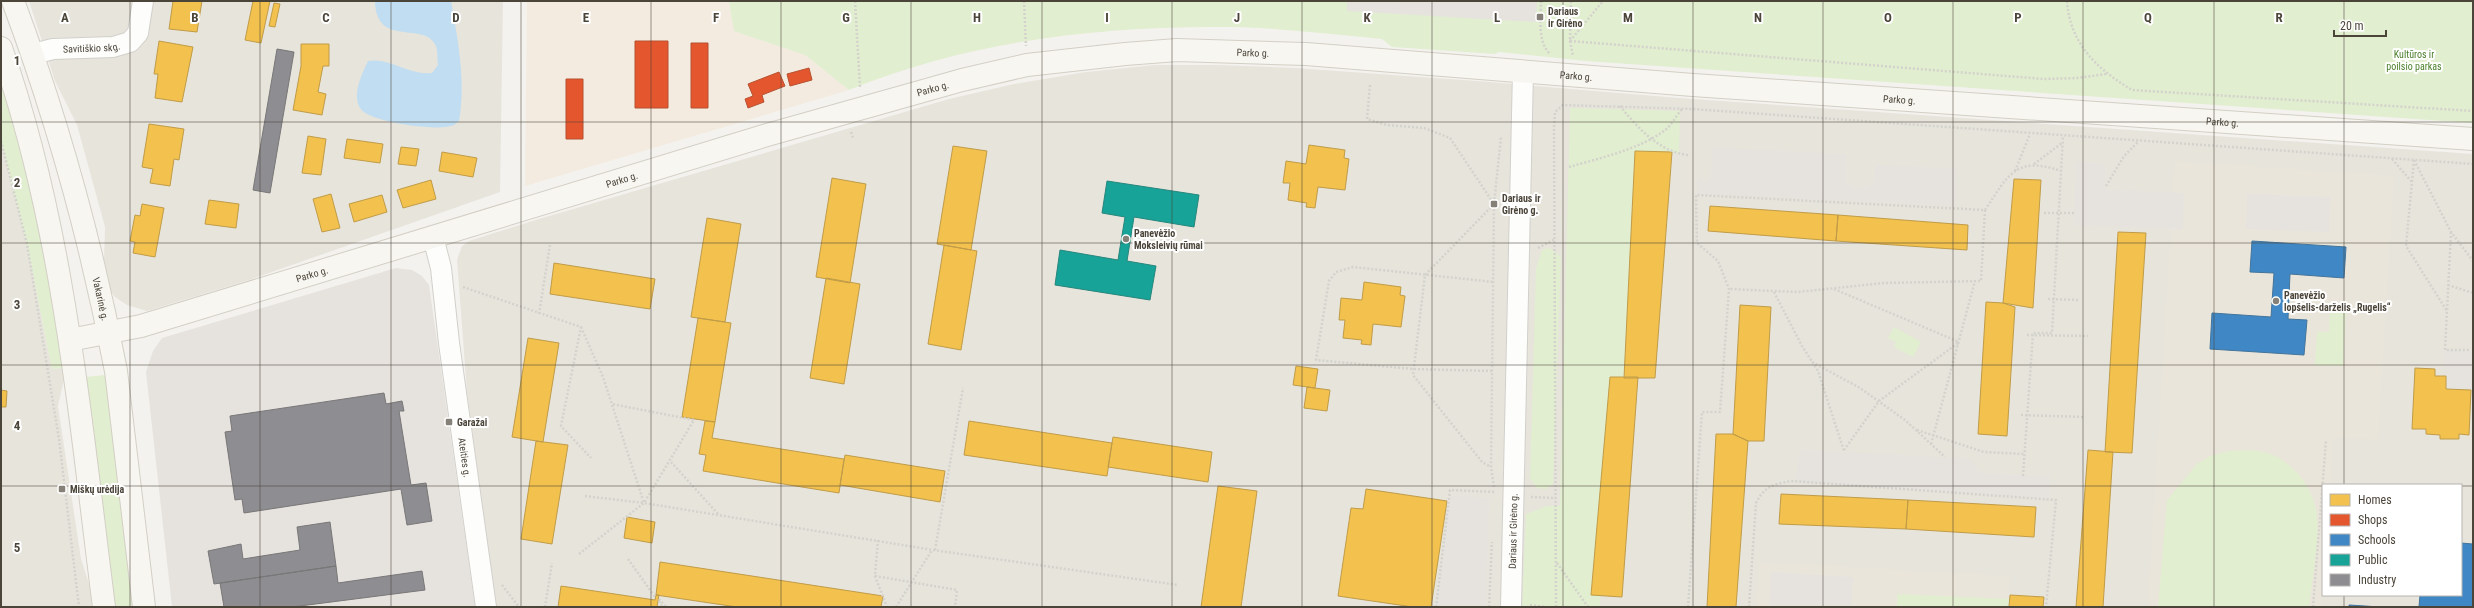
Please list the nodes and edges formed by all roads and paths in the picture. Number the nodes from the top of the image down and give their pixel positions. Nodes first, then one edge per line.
1 (13, 1) edge
2 (143, 1) edge
3 (855, 1) edge
4 (1024, 1) edge
5 (1541, 1) edge
6 (1571, 1) edge
7 (1603, 1) edge
8 (2067, 1) edge
9 (1570, 41) junction
10 (1, 48) edge
11 (33, 54) junction
12 (1555, 56) dead end
13 (1572, 63) junction
14 (1027, 65) junction
15 (1524, 71) junction
16 (2106, 74) junction
17 (1370, 85) dead end
18 (860, 90) dead end
19 (1620, 106) junction
20 (1682, 109) junction
21 (2473, 111) edge
22 (1502, 133) dead end
23 (2030, 134) junction
24 (2062, 136) junction
25 (1651, 138) junction
26 (2473, 139) edge
27 (1, 142) edge
28 (2062, 142) junction
29 (2139, 142) junction
30 (1688, 155) dead end
31 (2391, 159) junction
32 (2414, 160) junction
33 (2473, 164) edge
34 (2032, 165) junction
35 (1569, 167) dead end
36 (2014, 171) junction
37 (2061, 171) junction
38 (2412, 182) junction
39 (2106, 186) dead end
40 (1494, 204) junction
41 (1985, 210) junction
42 (2044, 213) dead end
43 (2058, 213) junction
44 (2074, 213) dead end
45 (2451, 232) junction
46 (433, 237) junction
47 (550, 245) dead end
48 (2473, 261) edge
49 (1425, 275) junction
50 (1975, 281) junction
51 (1494, 282) junction
52 (2448, 285) junction
53 (464, 287) dead end
54 (1833, 288) junction
55 (1729, 289) junction
56 (1774, 291) junction
57 (2473, 293) edge
58 (2048, 299) dead end
59 (2053, 300) junction
60 (2078, 300) dead end
61 (2447, 311) junction
62 (539, 314) junction
63 (581, 327) junction
64 (109, 333) junction
65 (2027, 335) dead end
66 (2033, 335) junction
67 (2088, 336) dead end
68 (70, 340) junction
69 (1959, 342) junction
70 (2470, 350) dead end
71 (1812, 362) junction
72 (1413, 369) junction
73 (1492, 370) junction
74 (963, 388) dead end
75 (1879, 401) junction
76 (612, 404) junction
77 (2021, 415) dead end
78 (2028, 415) junction
79 (2084, 417) dead end
80 (1915, 429) junction
81 (1935, 436) junction
82 (2326, 440) dead end
83 (1931, 444) junction
84 (2025, 454) junction
85 (1945, 457) dead end
86 (590, 458) dead end
87 (671, 462) junction
88 (1491, 467) junction
89 (2023, 476) dead end
90 (2323, 484) edge
91 (2322, 491) edge
92 (1495, 492) junction
93 (585, 496) dead end
94 (1527, 497) dead end
95 (1556, 498) junction
96 (1496, 499) dead end
97 (644, 503) junction
98 (719, 515) junction
99 (878, 540) junction
100 (1492, 540) dead end
101 (934, 550) junction
102 (579, 554) dead end
103 (628, 559) dead end
104 (552, 563) dead end
105 (1556, 563) junction
106 (875, 576) junction
107 (498, 580) dead end
108 (912, 582) junction
109 (1178, 585) dead end
110 (655, 597) dead end
111 (1518, 606) edge
112 (79, 607) edge
113 (104, 607) edge
114 (144, 607) edge
115 (486, 607) edge
116 (519, 607) edge
117 (545, 607) edge
118 (662, 607) edge
119 (666, 607) edge
120 (887, 607) edge
121 (896, 607) edge
122 (955, 607) edge
123 (1436, 607) edge
124 (1489, 607) edge
125 (1547, 607) edge
126 (1556, 607) edge
127 (1588, 607) edge
128 (1688, 607) edge
129 (1749, 607) edge
130 (2046, 607) edge
131 (2313, 607) edge

1 - 11 main road, Vakarinė g.
2 - 11 street, Savitiškio skg.
3 - 18 path
4 - 14 path
5 - 12 path
6 - 9 path
7 - 9 path
8 - 16 path
9 - 13 path
9 - 16 path
10 - 68 main road
11 - 64 main road, Vakarinė g.
13 - 15 main road, Parko g.
13 - 26 main road, Parko g.
14 - 15 main road, Parko g.
14 - 46 main road, Parko g.
15 - 111 street, Dariaus ir Girėno g.
16 - 21 path
17 - 40 path
19 - 20 path
19 - 25 path
19 - 95 path
20 - 23 path
20 - 25 path
22 - 40 path
23 - 24 path
23 - 36 path
24 - 28 path
24 - 29 path
25 - 30 path
25 - 35 path
27 - 112 path
28 - 34 path
28 - 37 path
29 - 31 path
29 - 39 path
31 - 32 path
31 - 38 path
32 - 33 path
32 - 38 path
32 - 45 path
34 - 36 path
34 - 37 path
36 - 41 path
37 - 43 path
38 - 61 path
40 - 49 path
40 - 51 path
41 - 50 path
41 - 55 path
42 - 43 path
43 - 44 path
43 - 59 path
45 - 48 path
45 - 52 path
46 - 64 main road, Parko g.
46 - 115 street, Ateities g.
47 - 62 path
49 - 51 path
49 - 72 path
49 - 72 path
50 - 54 path
50 - 69 path
51 - 73 path
52 - 57 path
52 - 61 path
53 - 62 path
54 - 56 path
54 - 69 path
55 - 56 path
55 - 128 path
56 - 71 path
58 - 59 path
59 - 60 path
59 - 66 path
61 - 70 path
62 - 63 path
63 - 76 path
63 - 86 path
64 - 68 main road, Parko g.
64 - 114 main road, Vakarinė g.
65 - 66 path
66 - 67 path
66 - 78 path
68 - 113 main road
69 - 75 path
69 - 81 path
71 - 75 path
71 - 75 path
72 - 73 path
72 - 88 path
73 - 88 path
74 - 101 path
75 - 80 path
76 - 87 path
76 - 97 path
77 - 78 path
78 - 79 path
78 - 84 path
80 - 81 path
80 - 83 path
81 - 83 path
81 - 84 path
82 - 90 path
83 - 85 path
84 - 89 path
87 - 97 path
87 - 98 path
88 - 92 path
91 - 131 path
92 - 96 path
92 - 123 path
93 - 97 path
94 - 95 path
95 - 105 path
97 - 98 path
97 - 102 path
98 - 99 path
99 - 101 path
99 - 106 path
100 - 124 path
101 - 108 path
101 - 109 path
103 - 110 path
104 - 117 path
105 - 126 path
105 - 127 path
106 - 108 path
106 - 120 path
107 - 116 path
108 - 121 path
108 - 122 path
111 - 125 path
118 - 119 path
129 - 130 path

